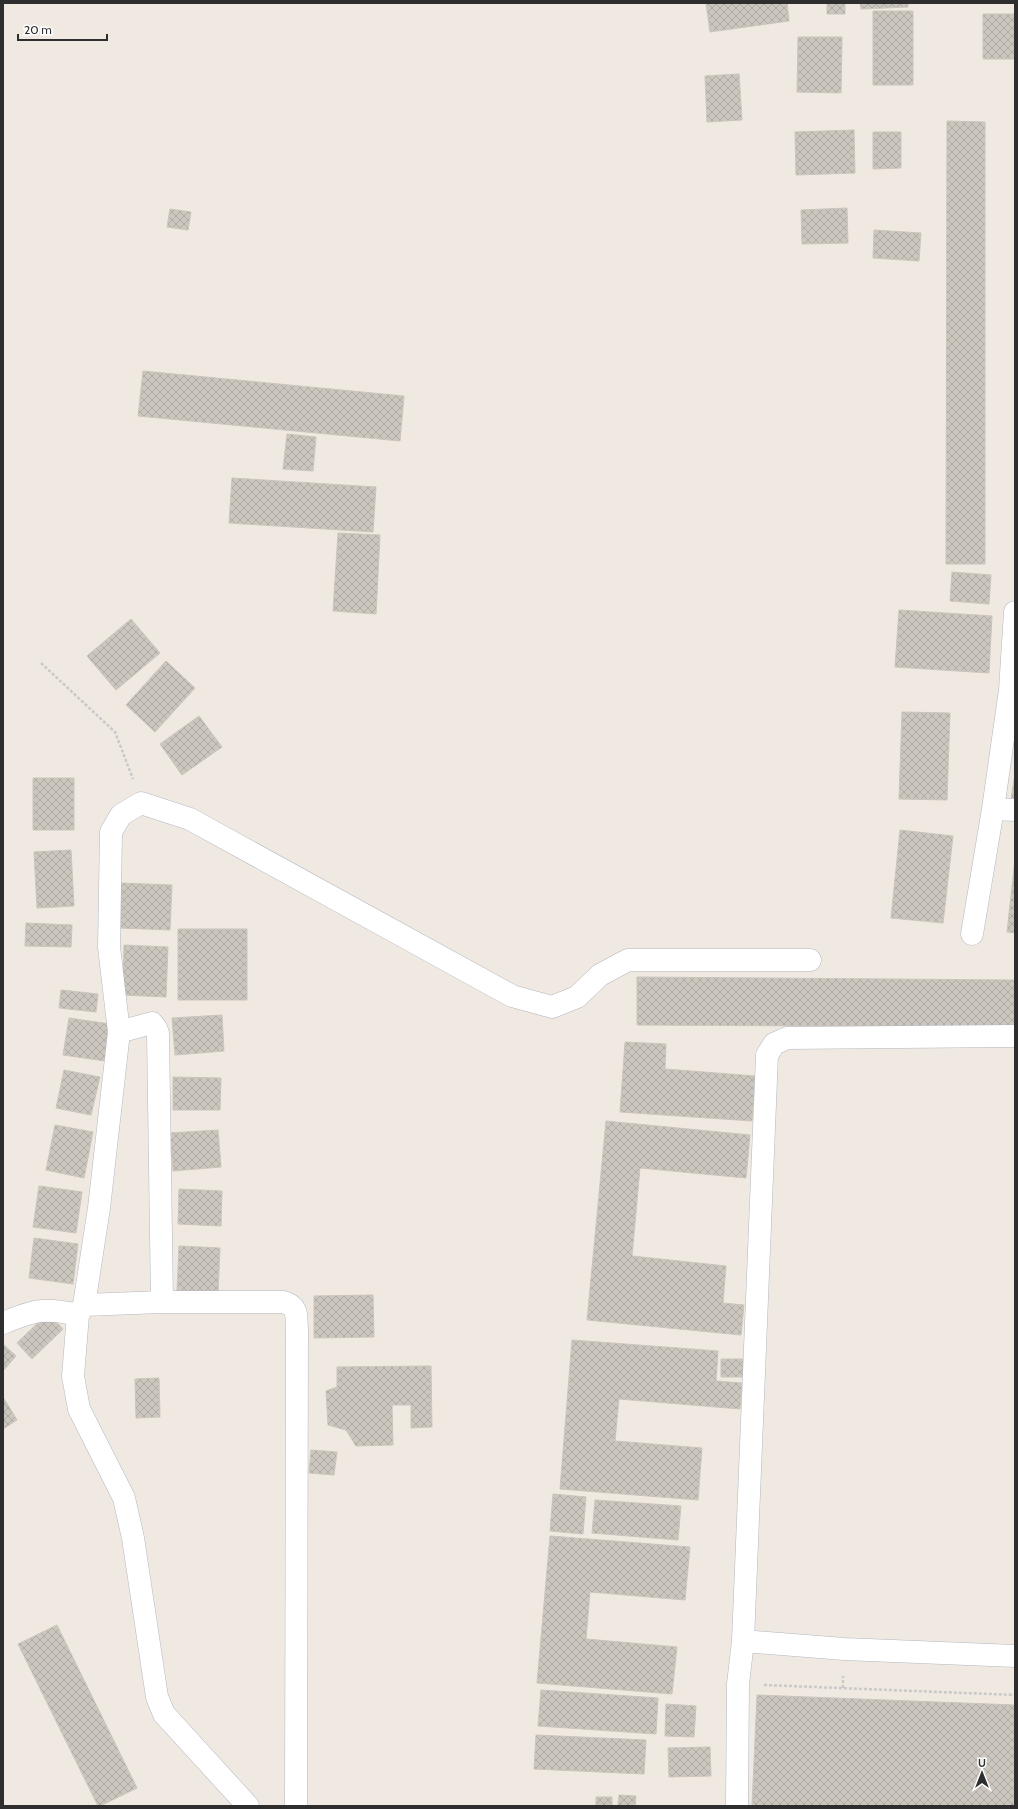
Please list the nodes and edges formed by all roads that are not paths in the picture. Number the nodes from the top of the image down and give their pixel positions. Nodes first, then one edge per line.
1 (1015, 612) edge
2 (1013, 690) edge
3 (994, 809) junction
4 (1015, 810) edge
5 (972, 934) dead end
6 (810, 960) dead end
7 (119, 1032) junction
8 (1015, 1036) edge
9 (162, 1302) junction
10 (81, 1310) junction
11 (3, 1323) edge
12 (743, 1641) junction
13 (1015, 1656) edge
14 (248, 1806) edge
15 (296, 1806) edge
16 (737, 1806) edge

1 - 2 street
2 - 3 street
3 - 4 street
3 - 5 street
6 - 7 street
7 - 9 street
7 - 10 street
8 - 12 street
9 - 10 street
9 - 15 street
10 - 11 street
10 - 14 street
12 - 13 street
12 - 16 street

